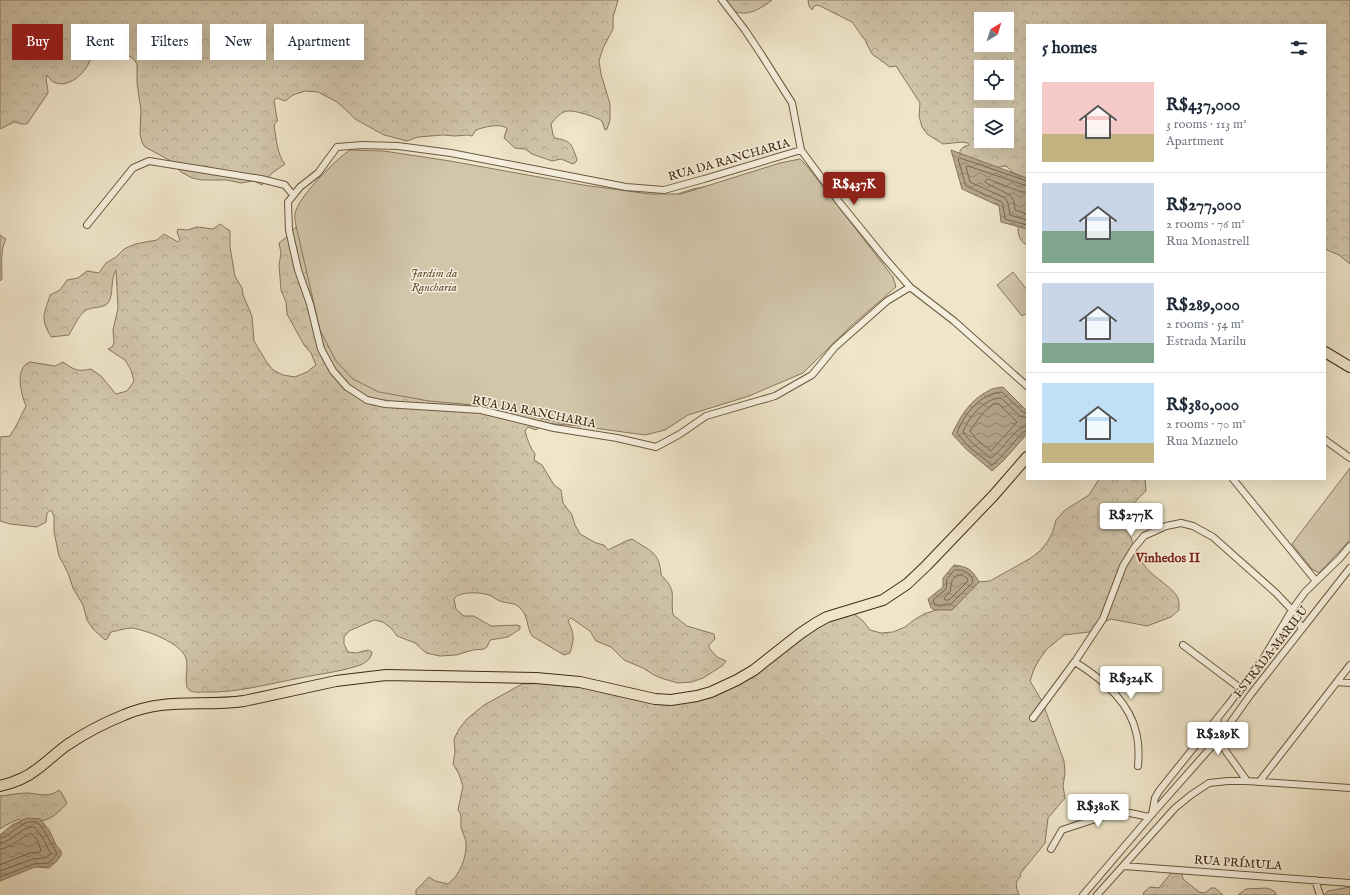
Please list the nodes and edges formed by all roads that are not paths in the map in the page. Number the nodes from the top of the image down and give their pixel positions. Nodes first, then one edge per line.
1 (722, 0) edge
2 (801, 150) junction
3 (293, 195) junction
4 (87, 225) dead end
5 (910, 287) junction
6 (1326, 353) edge
7 (1350, 367) edge
8 (1026, 385) edge
9 (1326, 441) edge
10 (1026, 458) edge
11 (1350, 458) edge
12 (1234, 480) edge
13 (1350, 546) edge
14 (1350, 568) edge
15 (1316, 581) junction
16 (1292, 610) junction
17 (1302, 629) junction
18 (1183, 645) dead end
19 (1075, 662) junction
20 (1350, 665) edge
21 (1337, 682) junction
22 (1350, 683) edge
23 (1240, 688) junction
24 (1033, 718) dead end
25 (1217, 719) junction
26 (1221, 736) junction
27 (1138, 766) dead end
28 (1247, 780) junction
29 (1259, 782) junction
30 (0, 786) edge
31 (1350, 788) edge
32 (1150, 816) junction
33 (1051, 848) dead end
34 (1124, 866) junction
35 (1315, 880) junction
36 (1350, 883) edge
37 (1083, 895) edge
38 (1097, 895) edge
39 (1320, 895) edge

1 - 2 street
2 - 3 street, RUA DA RANCHARIA
2 - 5 street
3 - 4 street
3 - 5 street, RUA DA RANCHARIA
5 - 8 street
6 - 7 main road
9 - 11 street
10 - 30 main road
12 - 15 street
13 - 15 street
14 - 17 street, ESTRADA MARILU
15 - 16 street
16 - 17 street
16 - 19 street
16 - 23 street
17 - 26 street, ESTRADA MARILU
18 - 23 street
19 - 24 street
19 - 27 street
20 - 21 street
21 - 22 street
21 - 29 street
23 - 25 street
25 - 26 street
25 - 32 street
26 - 28 street
26 - 32 street, ESTRADA MARILU
28 - 29 street
28 - 34 street
29 - 31 street
32 - 33 street
32 - 37 street, ESTRADA MARILU
34 - 35 street, RUA PRÍMULA
34 - 38 street
35 - 36 street, RUA PRÍMULA
35 - 39 street

